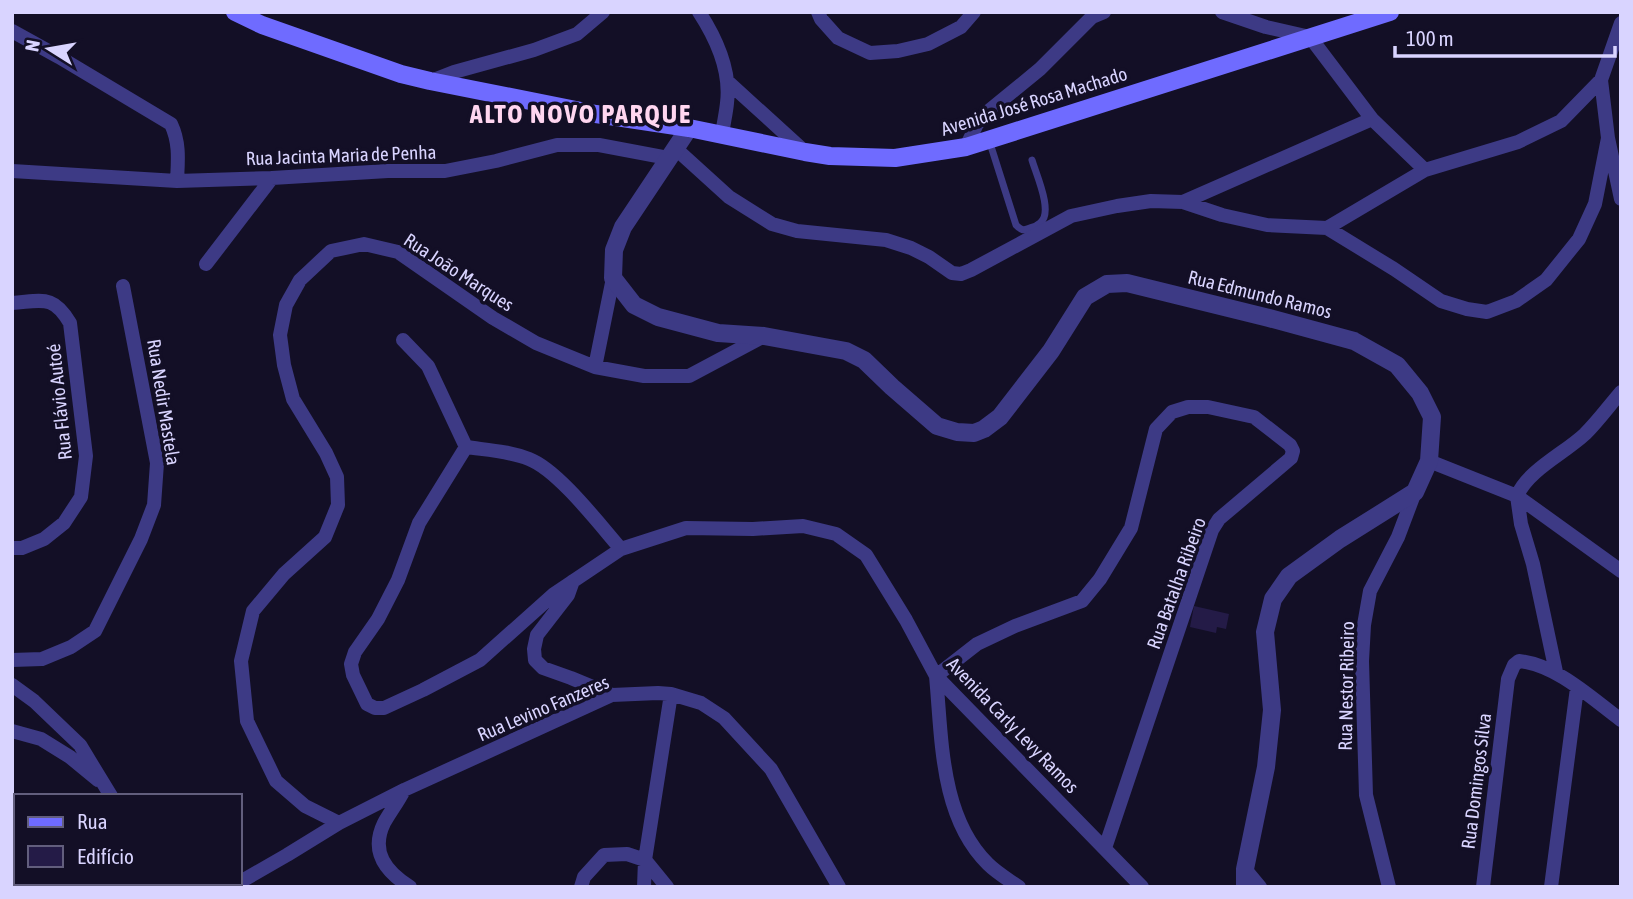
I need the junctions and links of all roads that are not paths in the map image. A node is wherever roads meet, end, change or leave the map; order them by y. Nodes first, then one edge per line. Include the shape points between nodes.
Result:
1 (235, 12) edge
2 (603, 12) edge
3 (699, 12) edge
4 (818, 12) edge
5 (974, 12) edge
6 (1104, 12) edge
7 (1222, 12) edge
8 (1390, 12) edge
9 (1621, 23) edge
10 (12, 32) edge
11 (1310, 37) junction
12 (1601, 80) junction
13 (430, 81) junction
14 (727, 81) junction
15 (1372, 119) junction
16 (689, 128) junction
17 (722, 136) junction
18 (1608, 138) junction
19 (989, 139) junction
20 (966, 147) junction
21 (805, 152) junction
22 (671, 153) junction
23 (1032, 160) dead end
24 (1425, 170) junction
25 (12, 171) edge
26 (272, 178) junction
27 (177, 181) junction
28 (1621, 198) edge
29 (1183, 202) junction
30 (1327, 228) junction
31 (206, 264) dead end
32 (613, 278) junction
33 (123, 286) dead end
34 (12, 303) edge
35 (764, 336) junction
36 (403, 340) dead end
37 (595, 367) junction
38 (1621, 392) edge
39 (466, 447) junction
40 (1429, 461) junction
41 (1415, 492) junction
42 (1517, 496) junction
43 (12, 548) edge
44 (621, 549) junction
45 (1621, 571) edge
46 (573, 582) junction
47 (12, 660) edge
48 (1556, 672) junction
49 (936, 676) junction
50 (12, 685) edge
51 (1577, 688) junction
52 (671, 694) junction
53 (612, 695) junction
54 (1621, 720) edge
55 (12, 731) edge
56 (102, 783) junction
57 (404, 790) junction
58 (110, 794) edge
59 (339, 823) junction
60 (1105, 848) junction
61 (645, 860) junction
62 (1245, 878) edge
63 (242, 880) edge
64 (410, 887) edge
65 (581, 887) edge
66 (644, 887) edge
67 (667, 887) edge
68 (839, 887) edge
69 (1018, 887) edge
70 (1142, 887) edge
71 (1259, 887) edge
72 (1389, 887) edge
73 (1482, 887) edge
74 (1551, 887) edge

1 - 13 main road, Avenida José Rosa Machado
2 - 13 street via 577,34
3 - 14 street
4 - 5 street via 838,38 870,53 928,44 961,27
6 - 20 street via 1092,17 990,110
7 - 11 street
8 - 11 main road, Avenida José Rosa Machado
9 - 12 street
10 - 27 street via 171,124 178,147
11 - 15 street
11 - 19 main road, Avenida José Rosa Machado
12 - 18 street
12 - 24 street via 1561,121 1518,142
13 - 16 main road, Avenida José Rosa Machado
14 - 17 street
14 - 21 street
15 - 24 street
15 - 29 street
16 - 17 main road, Avenida José Rosa Machado
16 - 22 street
17 - 21 main road, Avenida José Rosa Machado
18 - 28 street
18 - 30 street via 1595,204 1579,239 1546,280 1516,301 1487,312 1441,301
19 - 20 main road, Avenida José Rosa Machado
19 - 23 lane via 1016,225 1026,230 1041,223 1046,206
20 - 21 main road, Avenida José Rosa Machado via 895,158
22 - 26 street, Rua Jacinta Maria de Penha via 557,145 445,171
22 - 29 street via 772,224 886,240 961,274 1071,216 1151,201
22 - 32 street via 623,227 614,250
24 - 30 street
25 - 27 street, Rua Jacinta Maria de Penha
26 - 27 street, Rua Jacinta Maria de Penha
26 - 31 street
29 - 30 street via 1267,225
32 - 35 street, Rua Edmundo Ramos via 634,305 658,317 718,333
32 - 37 street
33 - 47 street, Rua Nedir Mastela via 158,463 154,505 94,631 42,659
34 - 43 street, Rua Flávio Autoé via 48,301 70,323 86,456 81,497 64,523 44,539
35 - 37 street, Rua João Marques via 689,376 644,376
35 - 40 street, Rua Edmundo Ramos via 846,351 864,360 937,426 974,433 1000,417 1085,297 1107,284 1127,282 1354,341 1397,365 1432,417
36 - 39 street via 428,366
37 - 59 street, Rua João Marques via 536,343 398,252 365,244 331,251 300,280 284,315 284,365 293,399 337,477 338,506 325,537 284,574 253,611 241,661 247,721 276,781 305,806
38 - 42 street via 1584,435 1531,477
39 - 44 street via 533,460 560,480
39 - 46 street, Avenida Carly Levy Ramos via 419,523 398,580 355,652 353,675 367,704 384,708 480,660
40 - 41 street, Rua Edmundo Ramos
40 - 42 street
41 - 62 street via 1289,576 1273,599 1265,632 1271,721
41 - 72 street, Rua Nestor Ribeiro via 1370,590 1364,625 1366,795
42 - 45 street
42 - 48 street
44 - 46 street, Avenida Carly Levy Ramos
44 - 49 street, Avenida Carly Levy Ramos via 686,528 803,526 836,534 866,555
46 - 53 street via 537,635 535,660 543,668
48 - 51 street
48 - 73 street, Rua Domingos Silva via 1519,661 1508,679
49 - 60 street, Avenida Carly Levy Ramos
49 - 60 street, Rua Batalha Ribeiro via 976,644 1082,601 1131,528 1156,429 1172,412 1208,407 1254,417 1290,445 1291,458 1212,530
49 - 69 street via 944,768 956,814 988,864
50 - 56 street via 80,745
51 - 54 street
51 - 74 street
52 - 53 street, Rua Levino Fanzeres
52 - 61 street
52 - 68 street, Rua Levino Fanzeres via 701,703 724,718 771,769
53 - 57 street, Rua Levino Fanzeres
55 - 56 street via 41,739
56 - 58 street
57 - 59 street, Rua Levino Fanzeres
57 - 64 street via 383,824 378,842 381,861
59 - 63 street, Rua Levino Fanzeres
60 - 70 street, Avenida Carly Levy Ramos
61 - 65 street via 627,854 604,856 584,877
61 - 66 street
61 - 67 street
62 - 71 street

